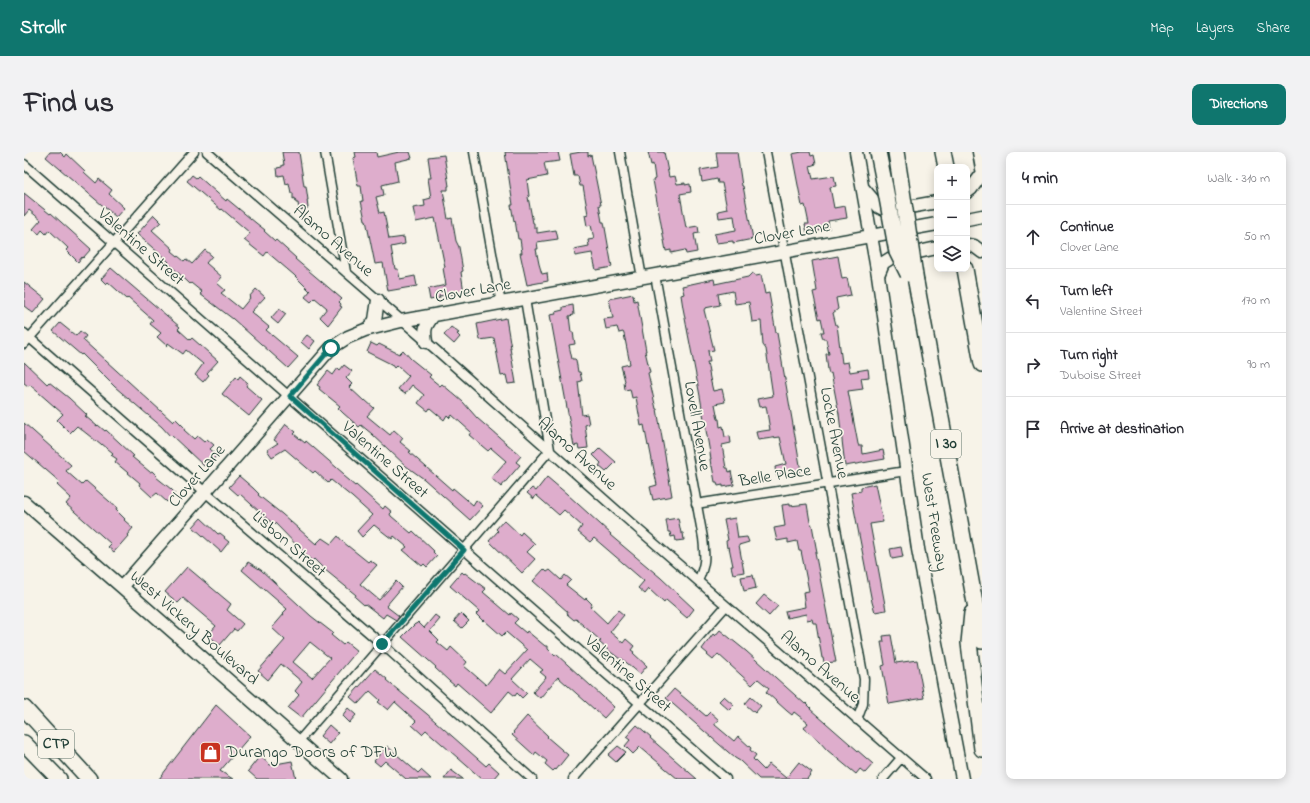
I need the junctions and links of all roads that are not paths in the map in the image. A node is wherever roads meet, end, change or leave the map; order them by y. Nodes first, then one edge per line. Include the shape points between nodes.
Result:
1 (194, 152) edge
2 (207, 152) edge
3 (325, 152) edge
4 (474, 152) edge
5 (620, 152) edge
6 (766, 152) edge
7 (856, 152) edge
8 (878, 152) edge
9 (896, 152) edge
10 (943, 152) edge
11 (979, 152) edge
12 (24, 164) edge
13 (945, 164) edge
14 (982, 169) edge
15 (982, 174) edge
16 (862, 187) junction
17 (970, 190) edge
18 (934, 203) edge
19 (982, 216) edge
20 (970, 218) edge
21 (934, 225) edge
22 (871, 237) junction
23 (114, 243) junction
24 (970, 245) edge
25 (934, 249) edge
26 (784, 251) junction
27 (982, 252) edge
28 (346, 272) junction
29 (965, 272) edge
30 (655, 275) junction
31 (878, 275) junction
32 (642, 278) junction
33 (914, 283) junction
34 (378, 300) junction
35 (525, 300) junction
36 (501, 304) junction
37 (433, 316) junction
38 (402, 321) junction
39 (369, 329) junction
40 (26, 338) edge
41 (426, 342) junction
42 (982, 364) edge
43 (290, 396) junction
44 (550, 450) junction
45 (906, 471) junction
46 (828, 483) junction
47 (205, 492) junction
48 (24, 502) edge
49 (696, 504) junction
50 (464, 550) junction
51 (698, 581) junction
52 (122, 587) junction
53 (974, 596) junction
54 (726, 606) junction
55 (982, 641) edge
56 (382, 644) junction
57 (640, 704) junction
58 (24, 708) edge
59 (857, 720) junction
60 (298, 742) junction
61 (24, 743) edge
62 (982, 749) edge
63 (901, 758) junction
64 (59, 779) edge
65 (89, 779) edge
66 (341, 779) edge
67 (532, 779) edge
68 (573, 779) edge
69 (726, 779) edge
70 (883, 779) edge
71 (926, 779) edge
72 (962, 779) edge

1 - 23 street
2 - 28 street, Alamo Avenue
3 - 28 street
4 - 36 street
5 - 32 street
6 - 26 street, Locke Avenue
7 - 16 main road, West Freeway
8 - 33 highway, bridge via 897,252
9 - 33 highway, West Freeway / I 30, bridge
10 - 13 highway
11 - 14 main road
12 - 23 street, Valentine Street
15 - 17 main road
16 - 18 main road via 886,211
16 - 22 main road, West Freeway
19 - 20 main road
21 - 22 main road, Clover Lane
22 - 26 main road, Clover Lane
22 - 31 main road, West Freeway
23 - 40 street
23 - 43 street, Valentine Street
24 - 27 main road
25 - 31 main road via 891,258 883,263
26 - 30 main road, Clover Lane
26 - 46 street, Locke Avenue
28 - 34 street, Alamo Avenue
29 - 42 highway
30 - 32 main road, Clover Lane
30 - 49 street, Lovell Avenue
31 - 45 main road, West Freeway
32 - 35 main road, Clover Lane
33 - 53 highway, West Freeway / I 30
34 - 38 street, Alamo Avenue
34 - 39 main road via 375,320
35 - 36 main road, Clover Lane
35 - 44 street
36 - 37 main road, Clover Lane
37 - 38 main road, Clover Lane
37 - 41 main road via 424,331
38 - 39 main road, Clover Lane
38 - 41 street, Alamo Avenue
39 - 43 main road, Clover Lane via 348,337 331,348
40 - 47 street, Lisbon Street
41 - 44 street, Alamo Avenue
43 - 47 main road, Clover Lane
43 - 50 street, Valentine Street
44 - 50 street
44 - 51 street, Alamo Avenue
45 - 46 street, Belle Place
45 - 72 main road, West Freeway
46 - 49 street, Belle Place
46 - 59 street, Locke Avenue via 864,679 863,704
47 - 52 main road, Clover Lane
47 - 56 street, Lisbon Street
48 - 52 main road, West Vickery Boulevard
49 - 51 street, Lovell Avenue via 705,560
50 - 56 street
50 - 57 street, Valentine Street
51 - 54 street, Alamo Avenue
52 - 60 main road, West Vickery Boulevard
53 - 55 highway, West Freeway / I 30
53 - 62 highway via 969,643
54 - 57 street
54 - 59 street, Alamo Avenue
56 - 60 street
56 - 67 street, Lisbon Street
57 - 68 street
57 - 69 street, Valentine Street
58 - 65 highway, CTP
59 - 63 street, Alamo Avenue
60 - 66 main road, West Vickery Boulevard
61 - 64 highway, CTP
63 - 70 street
63 - 71 street, Alamo Avenue

